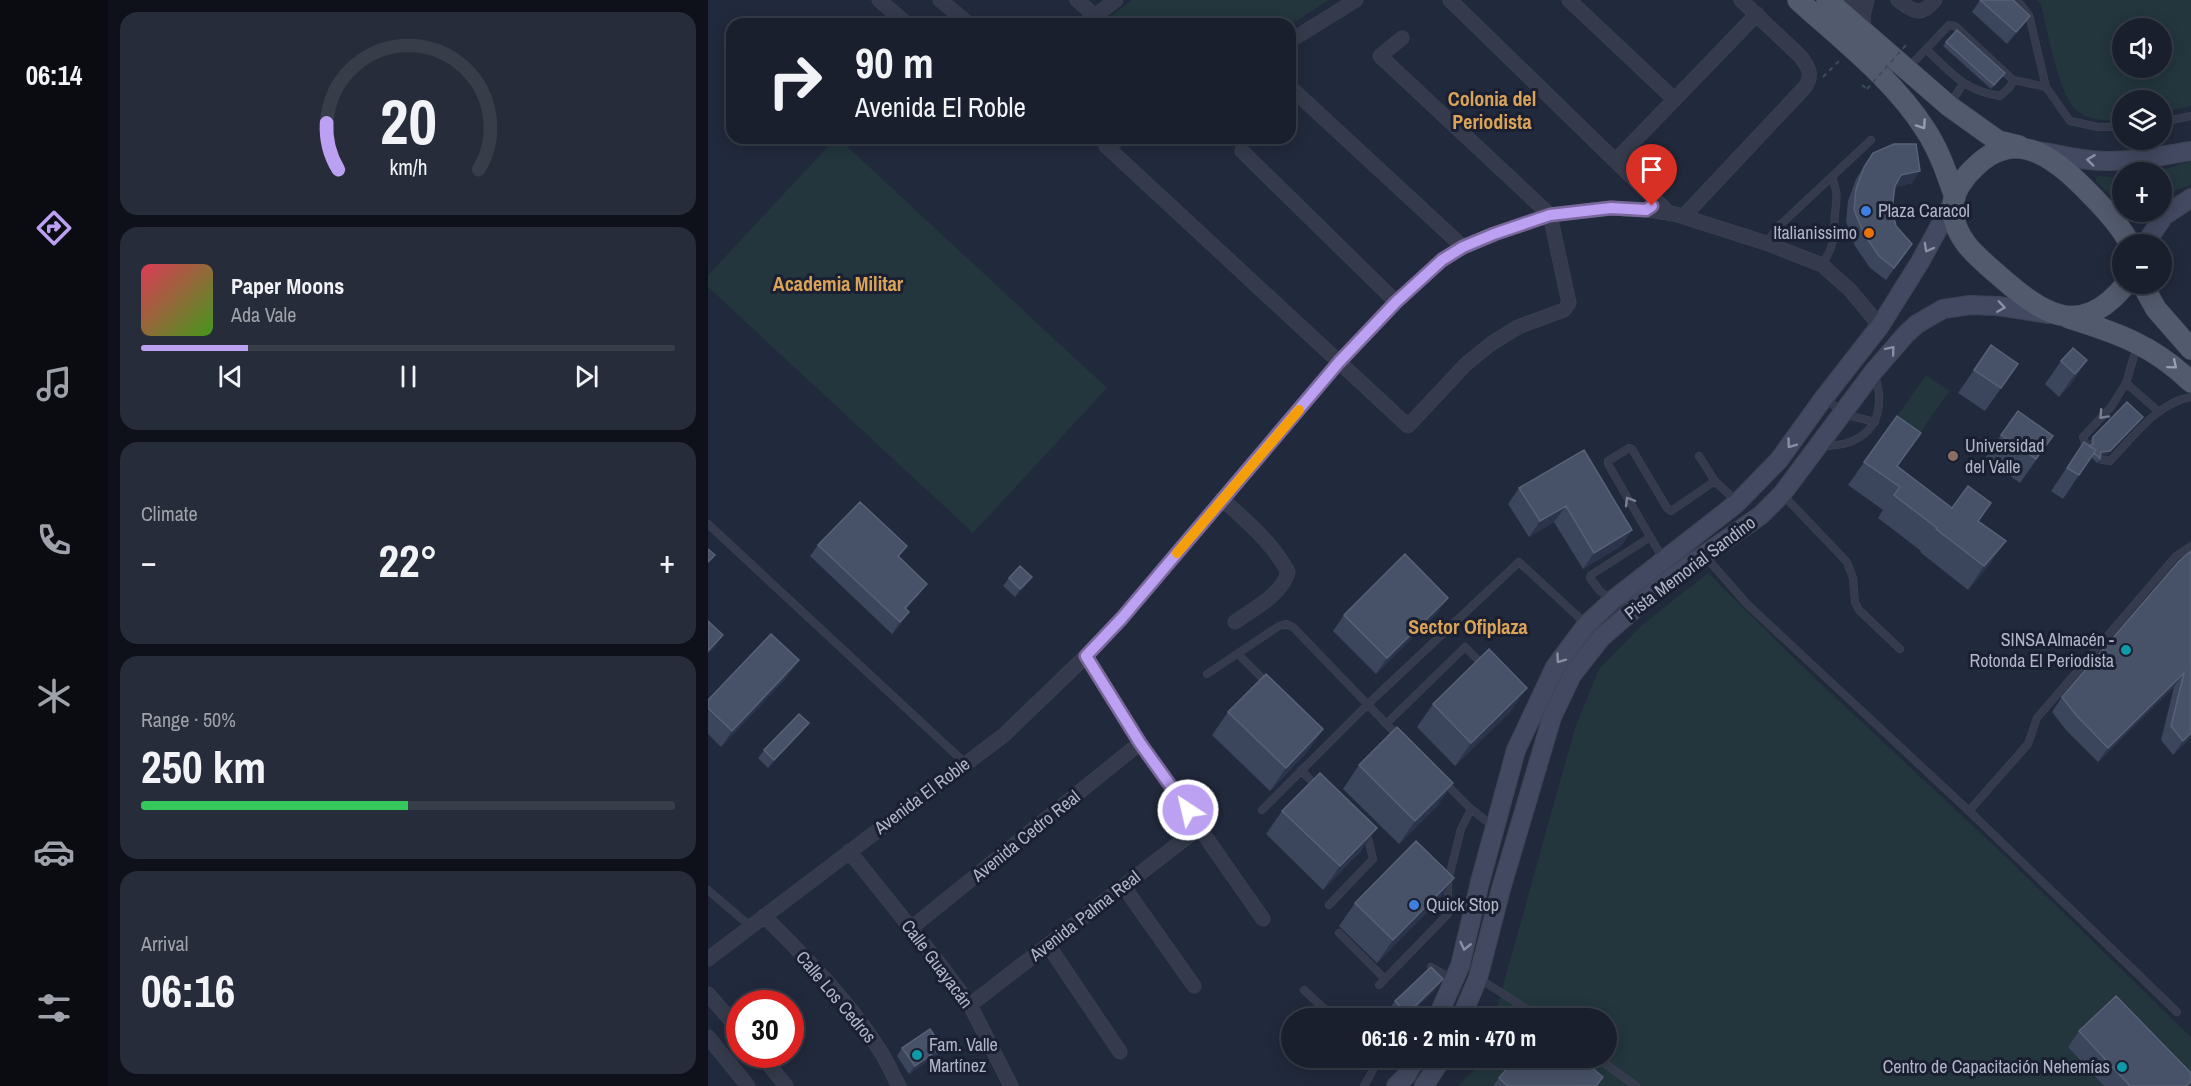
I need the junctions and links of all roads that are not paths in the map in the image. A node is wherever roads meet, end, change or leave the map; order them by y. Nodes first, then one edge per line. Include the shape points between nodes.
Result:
1 (879, 0) edge
2 (940, 0) edge
3 (1077, 0) edge
4 (1116, 0) edge
5 (1356, 0) edge
6 (1450, 0) edge
7 (1569, 0) edge
8 (1741, 0) edge
9 (1798, 0) edge
10 (1827, 0) edge
11 (1867, 0) edge
12 (1898, 0) edge
13 (1935, 0) edge
14 (2017, 0) edge
15 (1757, 14) junction
16 (901, 18) edge
17 (962, 18) edge
18 (1088, 18) edge
19 (1092, 18) edge
20 (1854, 25) edge
21 (1296, 37) edge
22 (1402, 38) dead end
23 (1927, 50) junction
24 (1907, 69) junction
25 (2013, 80) junction
26 (1963, 84) junction
27 (2046, 87) junction
28 (1296, 93) edge
29 (1674, 99) junction
30 (1949, 106) junction
31 (2191, 116) edge
32 (2172, 121) edge
33 (2112, 127) edge
34 (1871, 140) dead end
35 (1104, 144) edge
36 (2034, 150) junction
37 (1242, 151) dead end
38 (2191, 151) edge
39 (1616, 160) junction
40 (1832, 177) junction
41 (1651, 195) junction
42 (1955, 196) junction
43 (2191, 198) edge
44 (1646, 210) junction
45 (1550, 215) junction
46 (1676, 215) junction
47 (2124, 234) edge
48 (2152, 234) edge
49 (1766, 243) junction
50 (1463, 247) junction
51 (1822, 265) junction
52 (2117, 294) edge
53 (2148, 294) edge
54 (1396, 302) junction
55 (2063, 316) junction
56 (1880, 326) junction
57 (2139, 343) junction
58 (2191, 350) edge
59 (1339, 362) junction
60 (1874, 372) junction
61 (2191, 382) edge
62 (2126, 383) junction
63 (1825, 397) junction
64 (2191, 397) edge
65 (2158, 411) junction
66 (1844, 414) junction
67 (1875, 422) junction
68 (2086, 445) edge
69 (1816, 448) junction
70 (1699, 456) dead end
71 (2102, 460) edge
72 (1715, 480) junction
73 (1782, 494) junction
74 (1222, 499) junction
75 (1737, 503) junction
76 (708, 524) edge
77 (1649, 538) junction
78 (2191, 546) edge
79 (1704, 554) junction
80 (1664, 560) junction
81 (1613, 600) junction
82 (1627, 613) junction
83 (1235, 622) dead end
84 (1587, 624) junction
85 (1900, 649) dead end
86 (1238, 654) junction
87 (1086, 656) junction
88 (1490, 672) edge
89 (1207, 674) dead end
90 (1271, 687) edge
91 (1367, 705) junction
92 (1386, 724) junction
93 (1319, 736) edge
94 (1401, 740) edge
95 (1140, 743) junction
96 (1328, 744) junction
97 (965, 763) junction
98 (1301, 771) junction
99 (1535, 773) junction
100 (1440, 778) edge
101 (1326, 796) edge
102 (1471, 809) junction
103 (1262, 810) dead end
104 (1969, 811) junction
105 (1200, 827) junction
106 (1496, 828) junction
107 (1359, 830) edge
108 (849, 851) junction
109 (1124, 887) junction
110 (1501, 889) junction
111 (708, 890) edge
112 (1329, 905) dead end
113 (764, 916) junction
114 (1263, 920) dead end
115 (750, 926) junction
116 (911, 928) junction
117 (1339, 933) dead end
118 (1048, 945) junction
119 (708, 959) edge
120 (1431, 967) edge
121 (1478, 978) junction
122 (1385, 979) junction
123 (1454, 980) junction
124 (1379, 985) dead end
125 (1194, 986) dead end
126 (1304, 990) dead end
127 (708, 994) edge
128 (970, 1005) junction
129 (1323, 1008) edge
130 (1441, 1008) edge
131 (1465, 1008) edge
132 (1525, 1008) edge
133 (2177, 1012) dead end
134 (726, 1014) edge
135 (708, 1037) edge
136 (1120, 1052) dead end
137 (771, 1068) edge
138 (1373, 1068) edge
139 (1410, 1068) edge
140 (1436, 1068) edge
141 (1611, 1068) edge
142 (1009, 1085) edge
143 (748, 1086) edge
144 (786, 1086) edge
145 (899, 1086) edge
146 (1364, 1086) edge
147 (1396, 1086) edge
148 (1424, 1086) edge
149 (1636, 1086) edge

1 - 16 street
2 - 17 street
3 - 18 street
4 - 19 street
5 - 21 street
6 - 39 street
7 - 29 street
8 - 15 street
9 - 20 main road
10 - 20 main road
11 - 20 street via 1863,16
12 - 13 street via 1910,9 1924,10
14 - 27 lane via 2029,15
15 - 29 street
15 - 46 street via 1808,67 1809,80
20 - 24 main road
20 -> 42 main road via 1886,80 1926,129
22 - 45 street via 1380,56
23 - 24 lane
23 - 25 lane via 1949,26 1955,26
23 - 26 lane
24 - 30 main road
25 - 26 lane via 2000,96
25 - 27 lane
26 - 30 lane
27 - 33 lane via 2070,121
28 - 50 street
29 - 39 street
30 - 36 main road via 1998,141
31 - 32 lane
34 - 40 lane
35 - 59 street
38 -> 36 main road via 2112,161
36 - 42 main road via 2013,148 1987,157 1970,171
36 - 47 main road via 2071,174
37 - 54 street
39 - 41 street
40 - 49 lane
40 - 51 lane via 1838,198 1834,240
41 - 44 street via 1653,204
41 - 46 street
42 - 55 main road via 1954,218 1968,246 2023,297 2043,310
42 -> 56 main road, Pista Memorial Sandino
43 - 48 main road via 2164,216
44 - 45 street, Avenida El Roble via 1611,208
44 - 46 street, Avenida El Roble
45 - 50 street, Avenida El Roble
45 - 59 street via 1568,306 1518,327 1492,343 1461,368 1408,426
46 - 49 street, Avenida El Roble
49 - 51 street, Avenida El Roble
50 - 54 street, Avenida El Roble
51 - 56 street via 1850,290
52 - 55 main road via 2093,312
53 - 58 main road
54 - 59 street, Avenida El Roble
55 - 57 main road
60 -> 55 main road, Pista Memorial Sandino via 1906,333 1943,309 1970,304
56 - 63 main road, Pista Memorial Sandino
57 -> 61 main road via 2167,360
57 - 62 lane
59 - 74 street, Avenida El Roble
60 - 66 main road, Pista Memorial Sandino
60 - 67 lane via 1880,396
62 - 65 lane
62 -> 68 lane via 2083,437
63 - 66 lane
63 -> 75 main road, Pista Memorial Sandino via 1779,460
64 - 65 lane
65 - 71 lane via 2110,461
66 - 67 lane
66 - 69 main road, Pista Memorial Sandino
67 - 69 lane via 1851,442
69 - 73 main road, Pista Memorial Sandino
70 - 72 lane
72 - 75 lane
77 -> 72 lane via 1608,461 1632,449 1671,511
73 - 79 main road, Pista Memorial Sandino via 1761,515
73 - 85 lane via 1847,562 1859,610
74 - 83 street via 1258,532 1288,572 1285,583
74 - 87 street, Avenida El Roble
75 - 80 main road, Pista Memorial Sandino
76 - 97 lane
77 - 80 lane
77 - 81 lane via 1591,574 1599,590
78 - 104 lane via 2176,556 2037,718 2028,744
79 - 82 main road, Pista Memorial Sandino
79 - 104 lane via 1747,604
80 - 81 main road, Pista Memorial Sandino
81 - 82 lane
81 - 84 main road, Pista Memorial Sandino
82 - 99 main road, Pista Memorial Sandino via 1572,675 1552,717
84 - 91 lane via 1519,562
84 -> 106 main road, Pista Memorial Sandino via 1555,667 1516,750
86 - 89 lane
86 - 90 lane
86 - 91 lane via 1286,624
87 - 95 street
87 - 97 street, Avenida El Roble via 1004,735
88 - 92 lane via 1465,647
91 - 92 lane
91 - 96 lane
92 - 94 lane
93 - 96 lane
95 - 105 street
95 - 116 street, Avenida Cedro Real
96 - 98 lane
97 - 108 street, Avenida El Roble
98 - 101 lane
98 - 103 lane
99 - 106 main road via 1524,787 1517,811
99 - 110 main road, Pista Memorial Sandino
100 - 102 lane
102 - 106 lane
102 - 122 lane via 1461,829 1448,881 1448,914
104 - 133 lane
105 - 109 street, Avenida Palma Real
105 - 114 street
106 - 110 main road via 1506,843 1498,877
106 -> 123 main road, Pista Memorial Sandino
107 - 112 lane via 1368,838 1373,859
108 - 113 street, Avenida El Roble
108 - 116 street, Calle Guayacán
109 - 118 street, Avenida Palma Real
109 - 125 street
110 - 121 main road, Pista Memorial Sandino
111 - 115 lane
113 - 115 street, Avenida El Roble
113 - 145 street, Calle Los Cedros via 843,1000 879,1049
115 - 119 street, Avenida El Roble
116 - 128 street, Calle Guayacán
117 - 122 lane
118 - 128 street, Avenida Palma Real
118 - 136 street
120 - 123 lane
121 - 131 main road, Pista Memorial Sandino
121 - 132 lane
122 - 124 lane
123 - 130 main road, Pista Memorial Sandino
126 - 129 lane
127 - 134 street
128 - 142 street, Calle Guayacán
135 - 143 street
137 - 144 street
138 - 146 lane
139 - 147 main road
140 - 148 main road
141 - 149 lane

